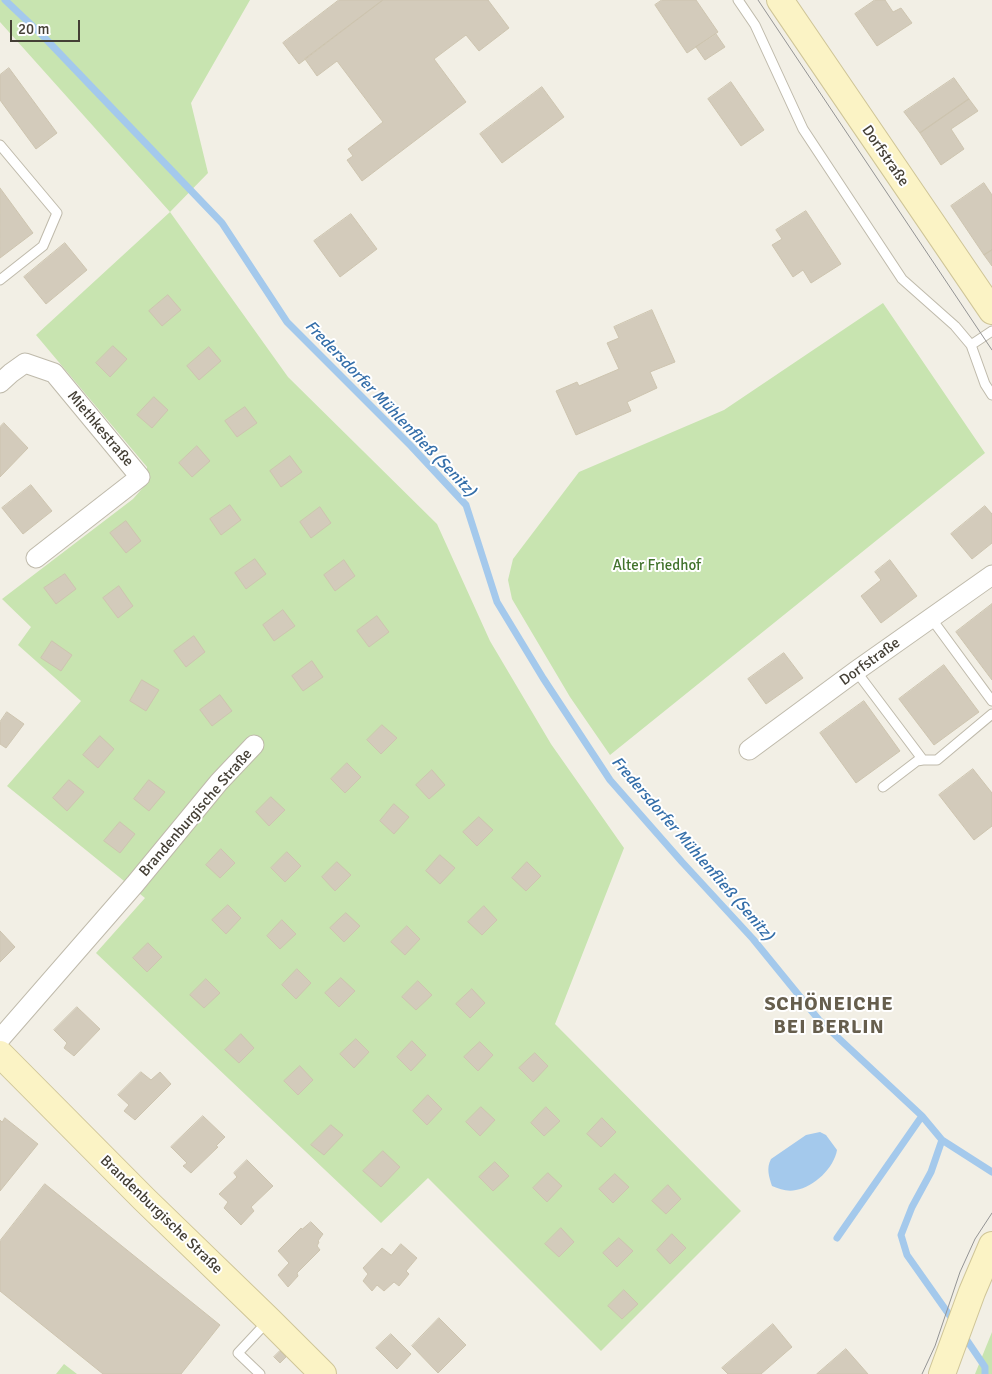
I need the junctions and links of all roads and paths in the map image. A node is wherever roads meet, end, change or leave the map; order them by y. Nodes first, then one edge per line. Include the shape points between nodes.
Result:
1 (738, 0) edge
2 (780, 0) edge
3 (0, 145) edge
4 (0, 280) edge
5 (992, 311) edge
6 (992, 331) edge
7 (971, 345) junction
8 (0, 383) edge
9 (992, 394) edge
10 (36, 558) dead end
11 (992, 575) edge
12 (931, 618) junction
13 (856, 671) junction
14 (992, 701) edge
15 (992, 714) edge
16 (254, 745) dead end
17 (749, 750) dead end
18 (923, 760) junction
19 (883, 786) dead end
20 (0, 1039) edge
21 (0, 1054) edge
22 (992, 1245) edge
23 (269, 1320) junction
24 (944, 1370) edge
25 (260, 1374) edge
26 (323, 1374) edge

1 - 7 lane via 755,26 803,129 902,278
2 - 5 main road, Dorfstraße
3 - 4 lane via 57,213 43,246
6 - 7 lane
7 - 9 lane
8 - 10 street, Miethkestraße via 25,363 54,373 140,477
11 - 12 street, Dorfstraße
12 - 13 street, Dorfstraße
12 - 14 lane
13 - 17 street, Dorfstraße
13 - 18 lane
15 - 18 lane via 937,760
16 - 20 street, Brandenburgische Straße
18 - 19 lane
21 - 23 main road, Brandenburgische Straße
22 - 24 main road
23 - 25 lane via 238,1353
23 - 26 main road, Brandenburgische Straße

